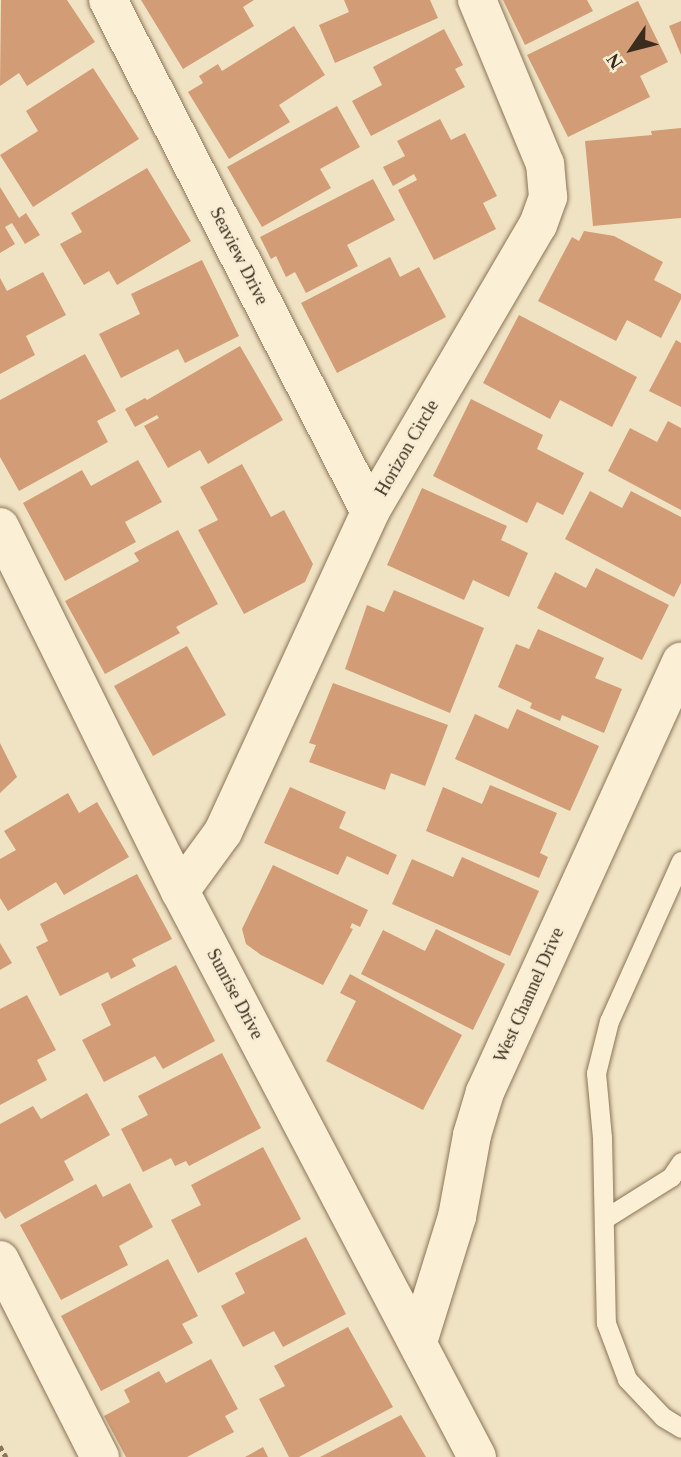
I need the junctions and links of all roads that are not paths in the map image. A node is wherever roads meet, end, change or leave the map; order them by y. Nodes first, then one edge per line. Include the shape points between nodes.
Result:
1 (108, 0) edge
2 (477, 0) edge
3 (370, 512) junction
4 (0, 527) edge
5 (681, 662) edge
6 (681, 861) edge
7 (180, 891) junction
8 (681, 1162) edge
9 (604, 1219) junction
10 (0, 1260) edge
11 (418, 1342) junction
12 (681, 1428) edge
13 (100, 1457) edge
14 (477, 1457) edge

1 - 3 street, Seaview Drive
2 - 3 street, Horizon Circle via 545,164 548,197 538,225
3 - 7 street, Horizon Circle via 223,832
4 - 7 street, Sunrise Drive
5 - 11 street, West Channel Drive via 485,1092 457,1217
6 - 9 lane via 609,1021 596,1073
7 - 11 street, Sunrise Drive
8 - 9 lane via 671,1177
9 - 12 lane via 606,1323 627,1379 663,1417
10 - 13 street
11 - 14 street, Sunrise Drive

